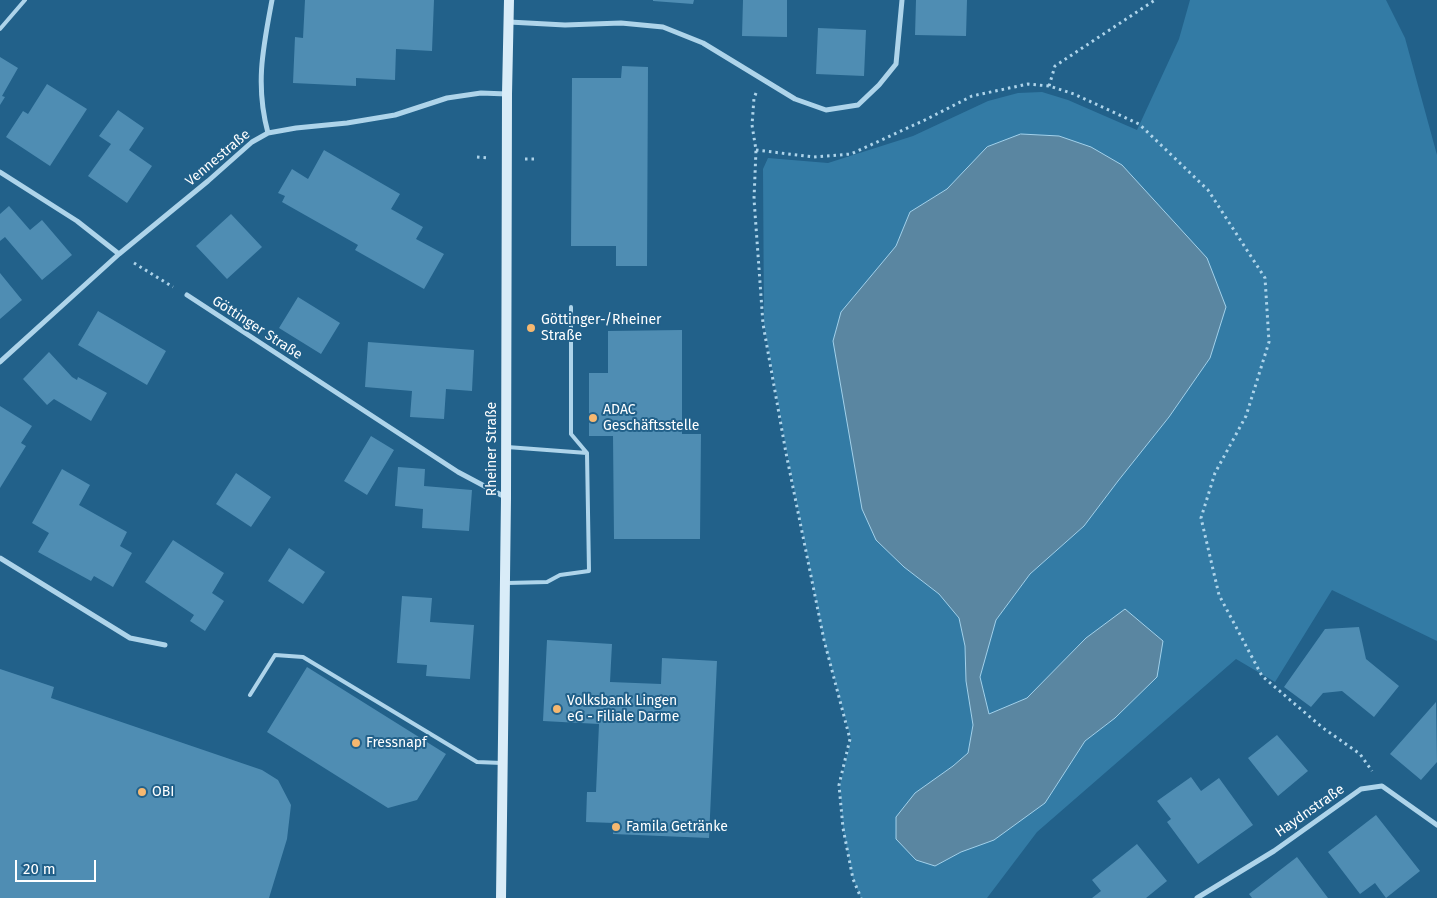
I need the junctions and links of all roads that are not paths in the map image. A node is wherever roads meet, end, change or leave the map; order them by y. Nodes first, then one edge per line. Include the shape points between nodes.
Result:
1 (25, 0) edge
2 (272, 0) edge
3 (509, 0) edge
4 (902, 0) edge
5 (509, 22) junction
6 (0, 28) edge
7 (507, 94) junction
8 (268, 133) junction
9 (0, 172) edge
10 (119, 254) junction
11 (187, 295) road end
12 (571, 307) dead end
13 (0, 362) edge
14 (506, 447) junction
15 (587, 454) junction
16 (506, 498) junction
17 (0, 558) edge
18 (505, 584) junction
19 (165, 645) dead end
20 (250, 695) dead end
21 (502, 763) junction
22 (1437, 825) edge
23 (501, 898) edge
24 (1198, 898) edge

1 - 6 lane
2 - 8 street via 260,76
3 - 5 main road, Rheiner Straße
4 - 5 street via 896,64 858,105 826,110 795,99 703,43 663,27 621,23
5 - 7 main road, Rheiner Straße
7 - 8 street, Vennestraße via 481,93 447,98 395,115
7 - 14 main road, Rheiner Straße
8 - 10 street, Vennestraße via 252,142
9 - 10 street via 77,221
10 - 13 street, Vennestraße
11 - 16 street, Göttinger Straße via 458,472
12 - 15 lane via 571,434
14 - 15 lane
14 - 16 main road, Rheiner Straße
15 - 18 lane via 589,571 560,576 547,582
16 - 18 main road, Rheiner Straße
17 - 19 street via 130,638
18 - 21 main road, Rheiner Straße
20 - 21 lane via 275,655 303,657 477,762
21 - 23 main road, Rheiner Straße
22 - 24 street, Haydnstraße via 1382,786 1361,789 1274,851

